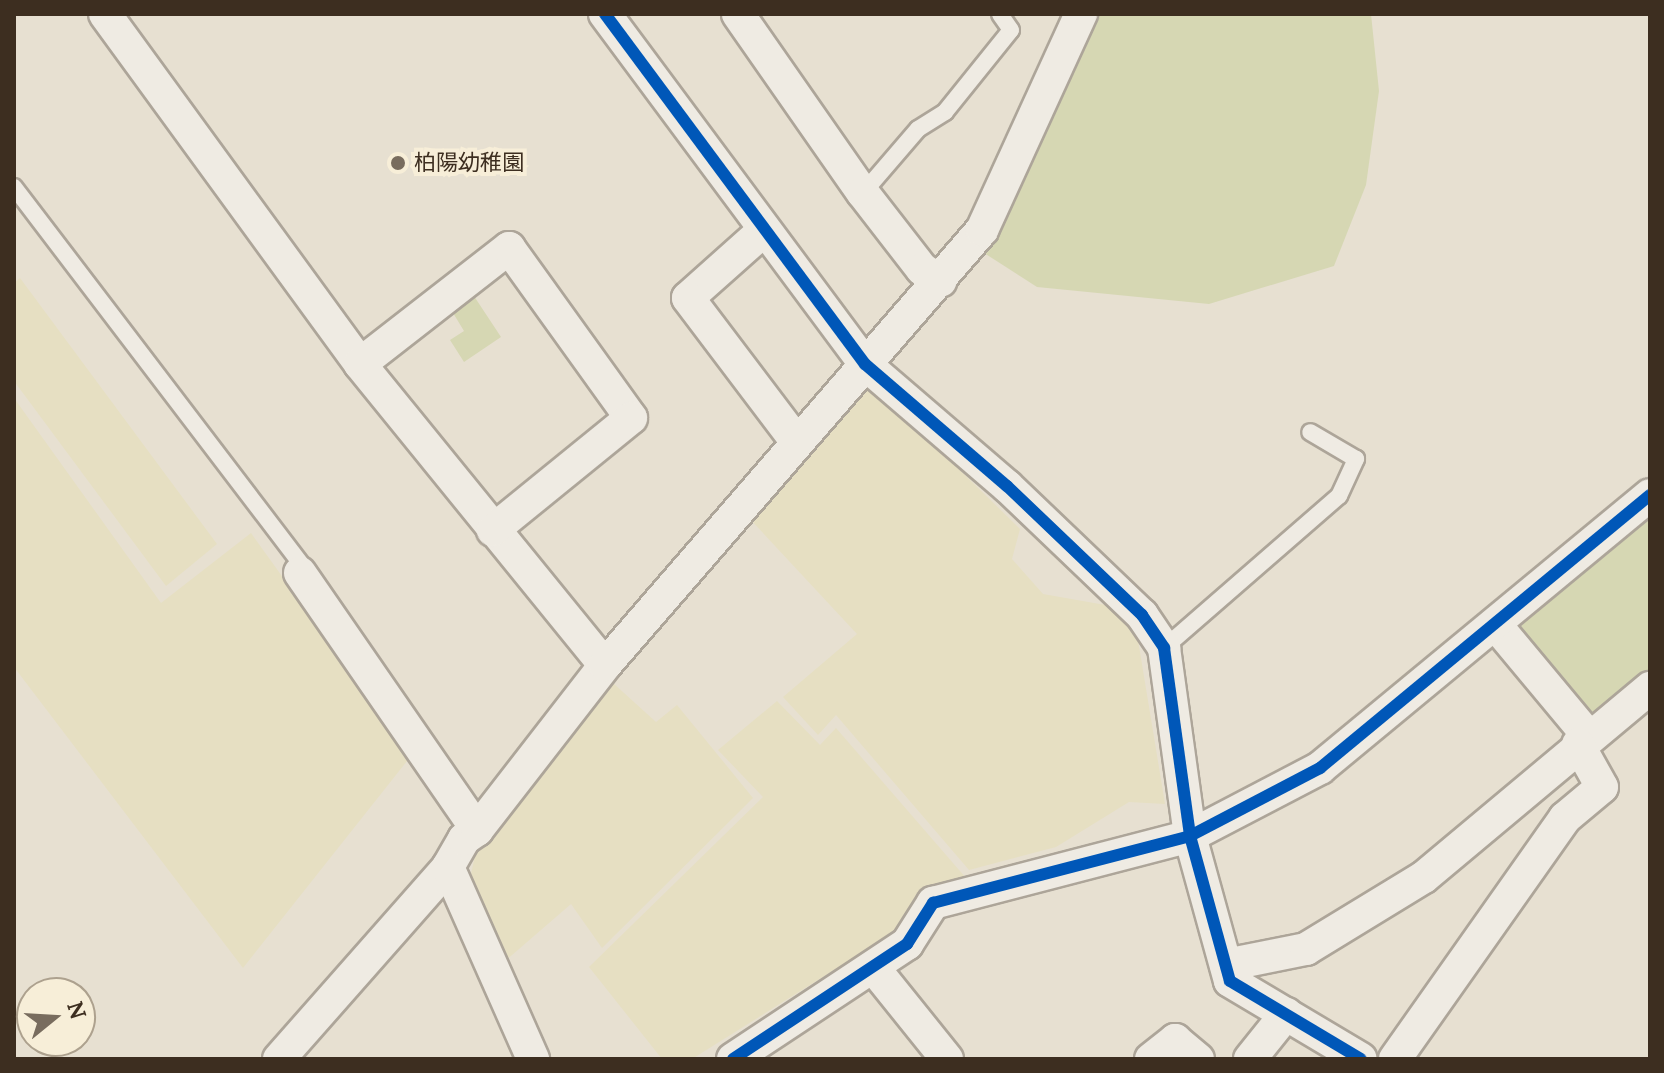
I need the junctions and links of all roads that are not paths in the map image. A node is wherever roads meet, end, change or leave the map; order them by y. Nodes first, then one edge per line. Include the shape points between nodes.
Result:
1 (105, 14) edge
2 (605, 14) edge
3 (738, 14) edge
4 (1000, 14) edge
5 (1081, 14) edge
6 (14, 187) edge
7 (863, 193) junction
8 (762, 232) junction
9 (941, 281) junction
10 (360, 364) junction
11 (865, 364) junction
12 (1310, 432) dead end
13 (796, 441) junction
14 (1650, 495) edge
15 (493, 530) junction
16 (300, 573) joint
17 (1495, 624) junction
18 (1164, 648) junction
19 (605, 665) junction
20 (1650, 688) edge
21 (1584, 740) junction
22 (477, 830) junction
23 (1190, 836) junction
24 (448, 867) junction
25 (1226, 965) junction
26 (873, 967) junction
27 (1286, 1014) junction
28 (521, 1055) edge
29 (279, 1059) edge
30 (733, 1059) edge
31 (947, 1059) edge
32 (1151, 1059) edge
33 (1198, 1059) edge
34 (1250, 1059) edge
35 (1361, 1059) edge
36 (1395, 1059) edge

1 - 10 street
2 - 8 street
3 - 7 street
4 - 7 lane via 1011,30 945,112 918,129
5 - 9 street via 982,230
6 - 16 lane via 304,568
7 - 9 street via 922,269
8 - 11 street
8 - 13 street via 688,298
9 - 11 street
10 - 15 street
10 - 15 street via 509,248 631,418
11 - 13 street
11 - 18 street via 1125,596
12 - 18 lane via 1356,459 1339,496
13 - 19 street
14 - 17 street
15 - 19 street
16 - 22 street
17 - 21 street
17 - 23 street via 1320,768
18 - 23 street
19 - 22 street
20 - 21 street
21 - 25 street via 1424,877 1306,949
21 - 36 street via 1602,787 1565,818
22 - 24 street via 464,839
23 - 25 street
23 - 26 street via 933,903 907,944
24 - 28 street
24 - 29 street
25 - 27 street via 1230,981
26 - 30 street
26 - 31 street
27 - 34 street
27 - 35 street
32 - 33 street via 1175,1040

